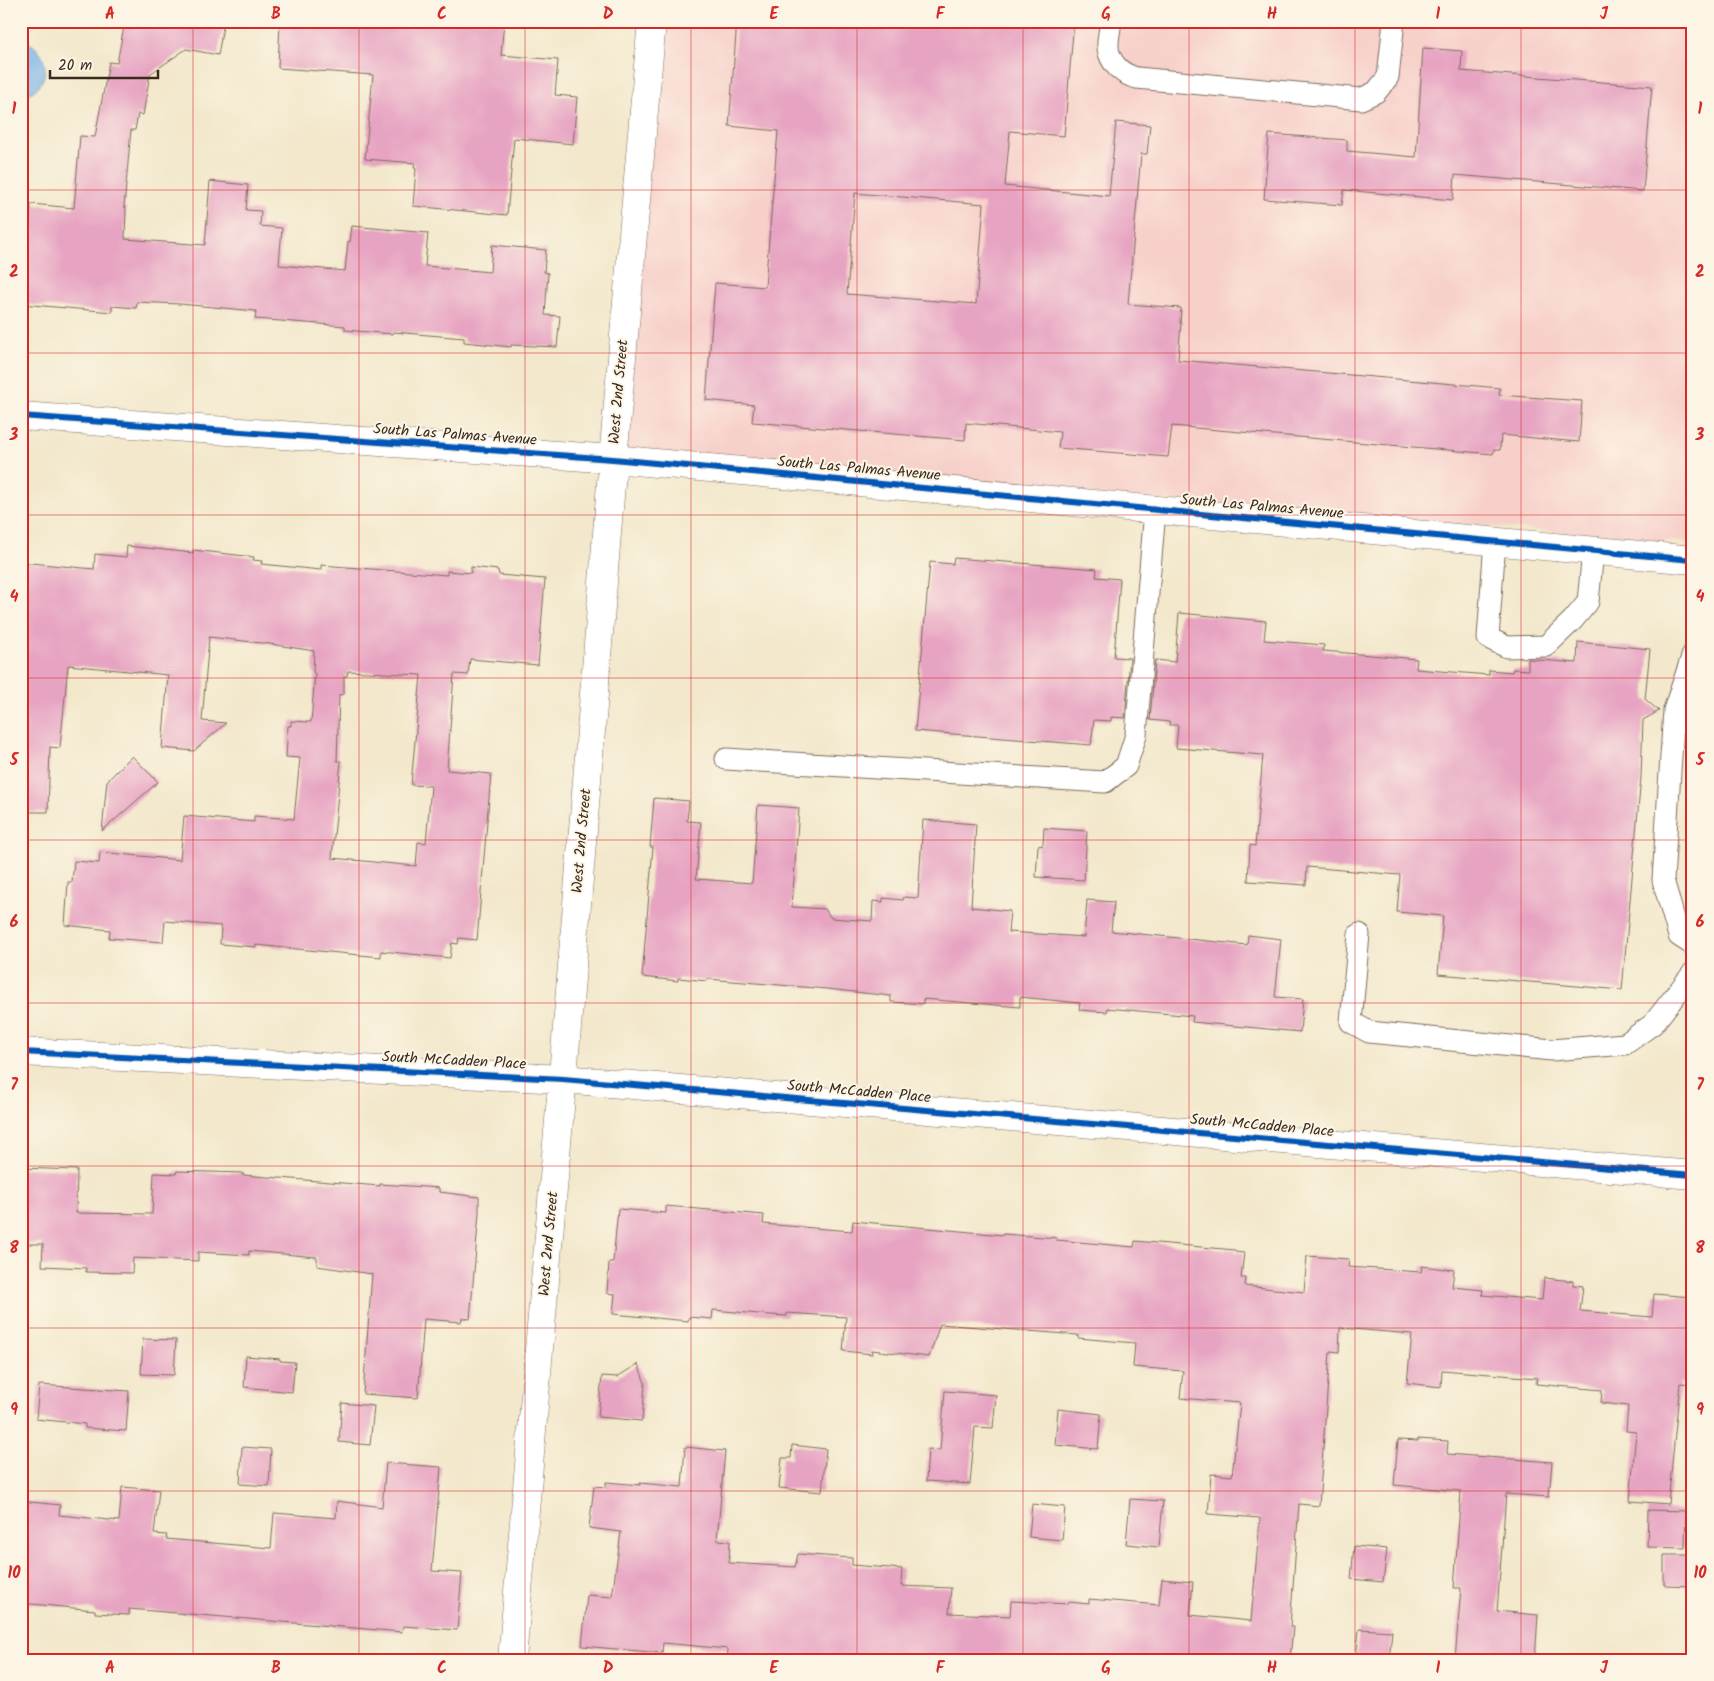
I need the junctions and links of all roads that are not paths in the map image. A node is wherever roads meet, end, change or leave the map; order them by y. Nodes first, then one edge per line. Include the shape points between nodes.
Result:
1 (652, 21) edge
2 (1111, 21) edge
3 (1394, 21) edge
4 (21, 416) edge
5 (613, 459) junction
6 (1155, 510) junction
7 (1495, 541) junction
8 (1593, 550) junction
9 (1693, 560) edge
10 (1693, 654) edge
11 (726, 759) dead end
12 (1359, 934) dead end
13 (1693, 945) edge
14 (1693, 973) edge
15 (21, 1052) edge
16 (563, 1079) junction
17 (1693, 1175) edge
18 (512, 1660) edge

1 - 5 street, West 2nd Street
2 - 3 lane via 1108,52 1117,68 1128,76 1360,99 1376,92 1388,77
4 - 5 street, South Las Palmas Avenue
5 - 6 street, South Las Palmas Avenue
5 - 16 street, West 2nd Street
6 - 7 street, South Las Palmas Avenue
6 - 11 lane via 1136,735 1126,766 1106,782
7 - 8 street, South Las Palmas Avenue
7 - 8 lane via 1488,638 1507,647 1546,646 1574,620 1588,602
8 - 9 street, South Las Palmas Avenue
10 - 13 lane via 1674,710 1663,880 1679,936
12 - 14 lane via 1351,1022 1369,1032 1552,1050 1625,1044 1652,1024
15 - 16 street, South McCadden Place
16 - 17 street, South McCadden Place
16 - 18 street, West 2nd Street

